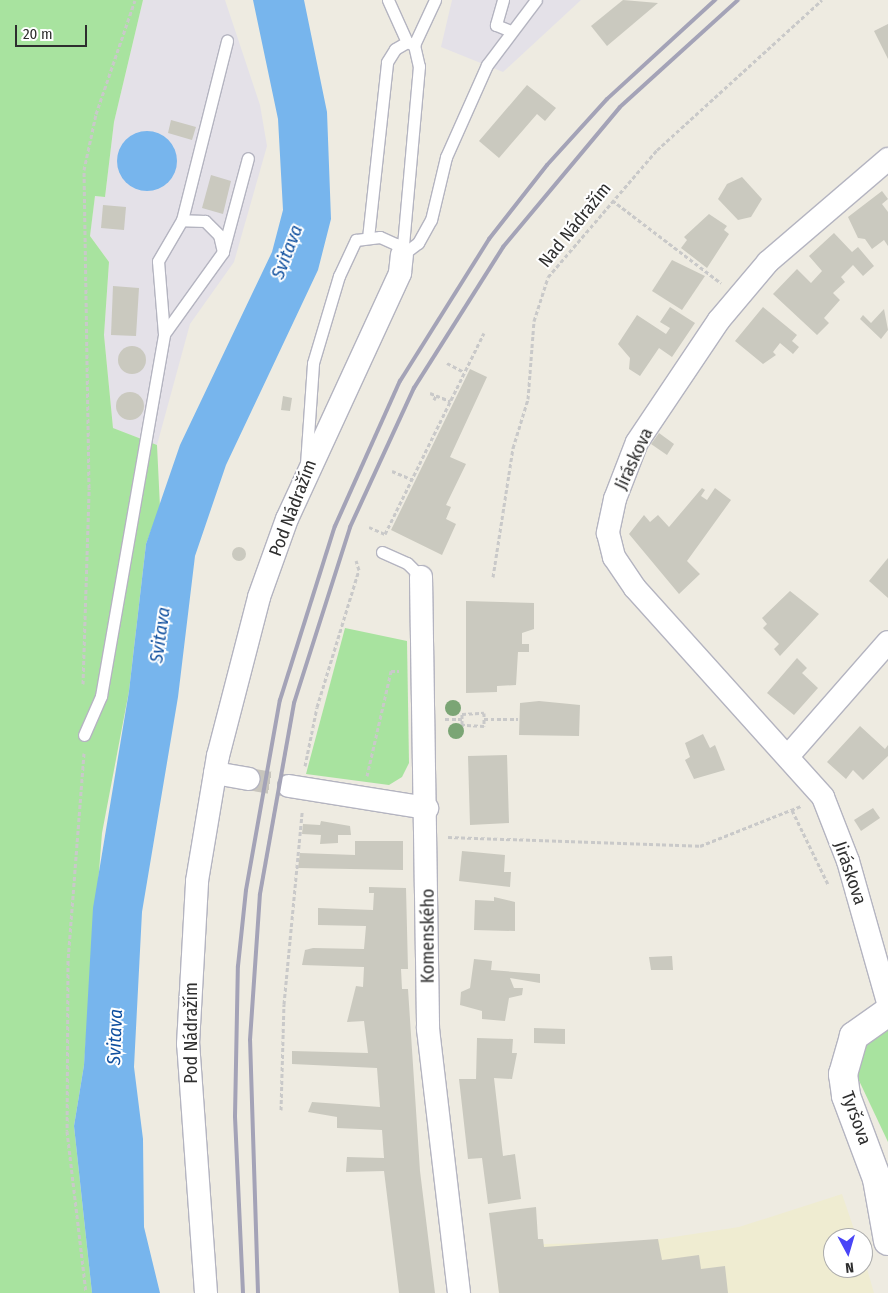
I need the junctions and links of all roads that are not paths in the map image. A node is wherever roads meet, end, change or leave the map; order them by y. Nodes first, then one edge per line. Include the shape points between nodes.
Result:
1 (388, 0) edge
2 (435, 0) edge
3 (503, 0) edge
4 (536, 0) edge
5 (511, 31) junction
6 (227, 42) dead end
7 (410, 44) junction
8 (248, 158) dead end
9 (888, 159) edge
10 (182, 220) junction
11 (368, 238) junction
12 (223, 252) junction
13 (402, 255) junction
14 (164, 334) junction
15 (306, 473) junction
16 (382, 552) dead end
17 (420, 577) joint
18 (888, 642) edge
19 (84, 735) road end
20 (789, 755) junction
21 (215, 773) junction
22 (248, 779) tunnel mouth
23 (297, 787) tunnel mouth
24 (427, 808) junction
25 (888, 1002) edge
26 (888, 1012) edge
27 (888, 1241) edge
28 (206, 1293) edge
29 (459, 1293) edge

1 - 7 lane
2 - 7 lane
3 - 5 lane via 496,25
4 - 5 lane
5 - 13 lane via 487,65 446,157 431,220 418,242
6 - 10 lane
7 - 11 lane via 395,49 387,62
7 - 13 lane via 419,66
8 - 12 lane
9 - 20 street, Jiráskova via 768,262 738,296 637,442 615,499 608,533 614,557 635,588
10 - 12 lane via 205,221 219,235
10 - 14 lane via 158,261
11 - 13 lane via 396,244
11 - 15 lane via 356,240 339,276 313,363
12 - 14 lane
13 - 15 street, Pod Nádražím via 397,281
14 - 19 lane via 101,696
15 - 21 street, Pod Nádražím via 259,597
16 - 17 lane via 407,563
17 - 24 street, Komenského
18 - 20 street
20 - 25 street, Jiráskova via 823,797 848,862
21 - 22 street
21 - 28 street, Pod Nádražím via 197,881 188,1044
23 - 24 street
24 - 29 street, Komenského via 428,1029
26 - 27 main road, Tyršova via 854,1036 843,1074 846,1096 877,1179

